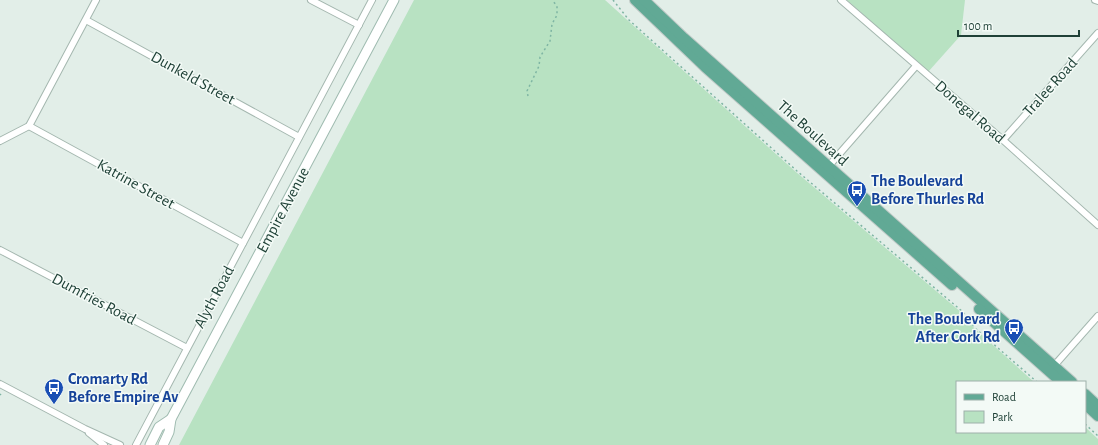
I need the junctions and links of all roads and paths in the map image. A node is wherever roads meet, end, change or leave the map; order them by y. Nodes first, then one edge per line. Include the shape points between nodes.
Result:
1 (96, 0) edge
2 (311, 0) edge
3 (372, 0) edge
4 (394, 0) edge
5 (552, 0) edge
6 (613, 0) edge
7 (635, 0) edge
8 (644, 0) edge
9 (842, 0) edge
10 (86, 20) junction
11 (359, 25) junction
12 (1098, 33) edge
13 (916, 66) junction
14 (528, 96) dead end
15 (30, 126) junction
16 (299, 137) junction
17 (1003, 140) junction
18 (0, 141) edge
19 (826, 169) junction
20 (1097, 222) edge
21 (243, 243) junction
22 (0, 250) edge
23 (1098, 316) edge
24 (187, 348) junction
25 (1052, 369) junction
26 (1036, 381) edge
27 (1060, 381) edge
28 (1070, 381) edge
29 (0, 384) edge
30 (1086, 395) edge
31 (1086, 405) edge
32 (1098, 406) edge
33 (1098, 416) edge
34 (171, 419) junction
35 (1086, 425) edge
36 (85, 429) junction
37 (1098, 436) edge
38 (104, 445) edge
39 (120, 445) edge
40 (136, 445) edge
41 (150, 445) edge
42 (163, 445) edge

1 - 10 street
2 - 11 street
3 - 11 street, Alyth Road
4 - 34 main road, Empire Avenue
5 - 14 path via 557,6 558,15 552,24 550,41 540,57 539,66 527,91
6 - 26 path via 629,20 798,171 963,312 975,328
7 - 19 main road, The Boulevard via 671,36
8 - 19 main road, The Boulevard
9 - 13 street, Donegal Road
10 - 15 street
10 - 16 street, Dunkeld Street
11 - 16 street, Alyth Road
12 - 17 street, Tralee Road
13 - 17 street, Donegal Road
13 - 19 street
15 - 18 street
15 - 21 street, Katrine Street
16 - 21 street, Alyth Road
17 - 20 street, Donegal Road
19 - 25 main road, The Boulevard
21 - 24 street, Alyth Road
22 - 24 street, Dumfries Road
23 - 25 street
24 - 40 street, Alyth Road
25 - 27 main road, The Boulevard
25 - 28 main road, The Boulevard
29 - 36 street
30 - 32 main road
31 - 33 main road
34 - 41 main road, Empire Avenue via 159,427
34 - 42 main road, Empire Avenue
35 - 37 path
36 - 38 street
36 - 39 street

